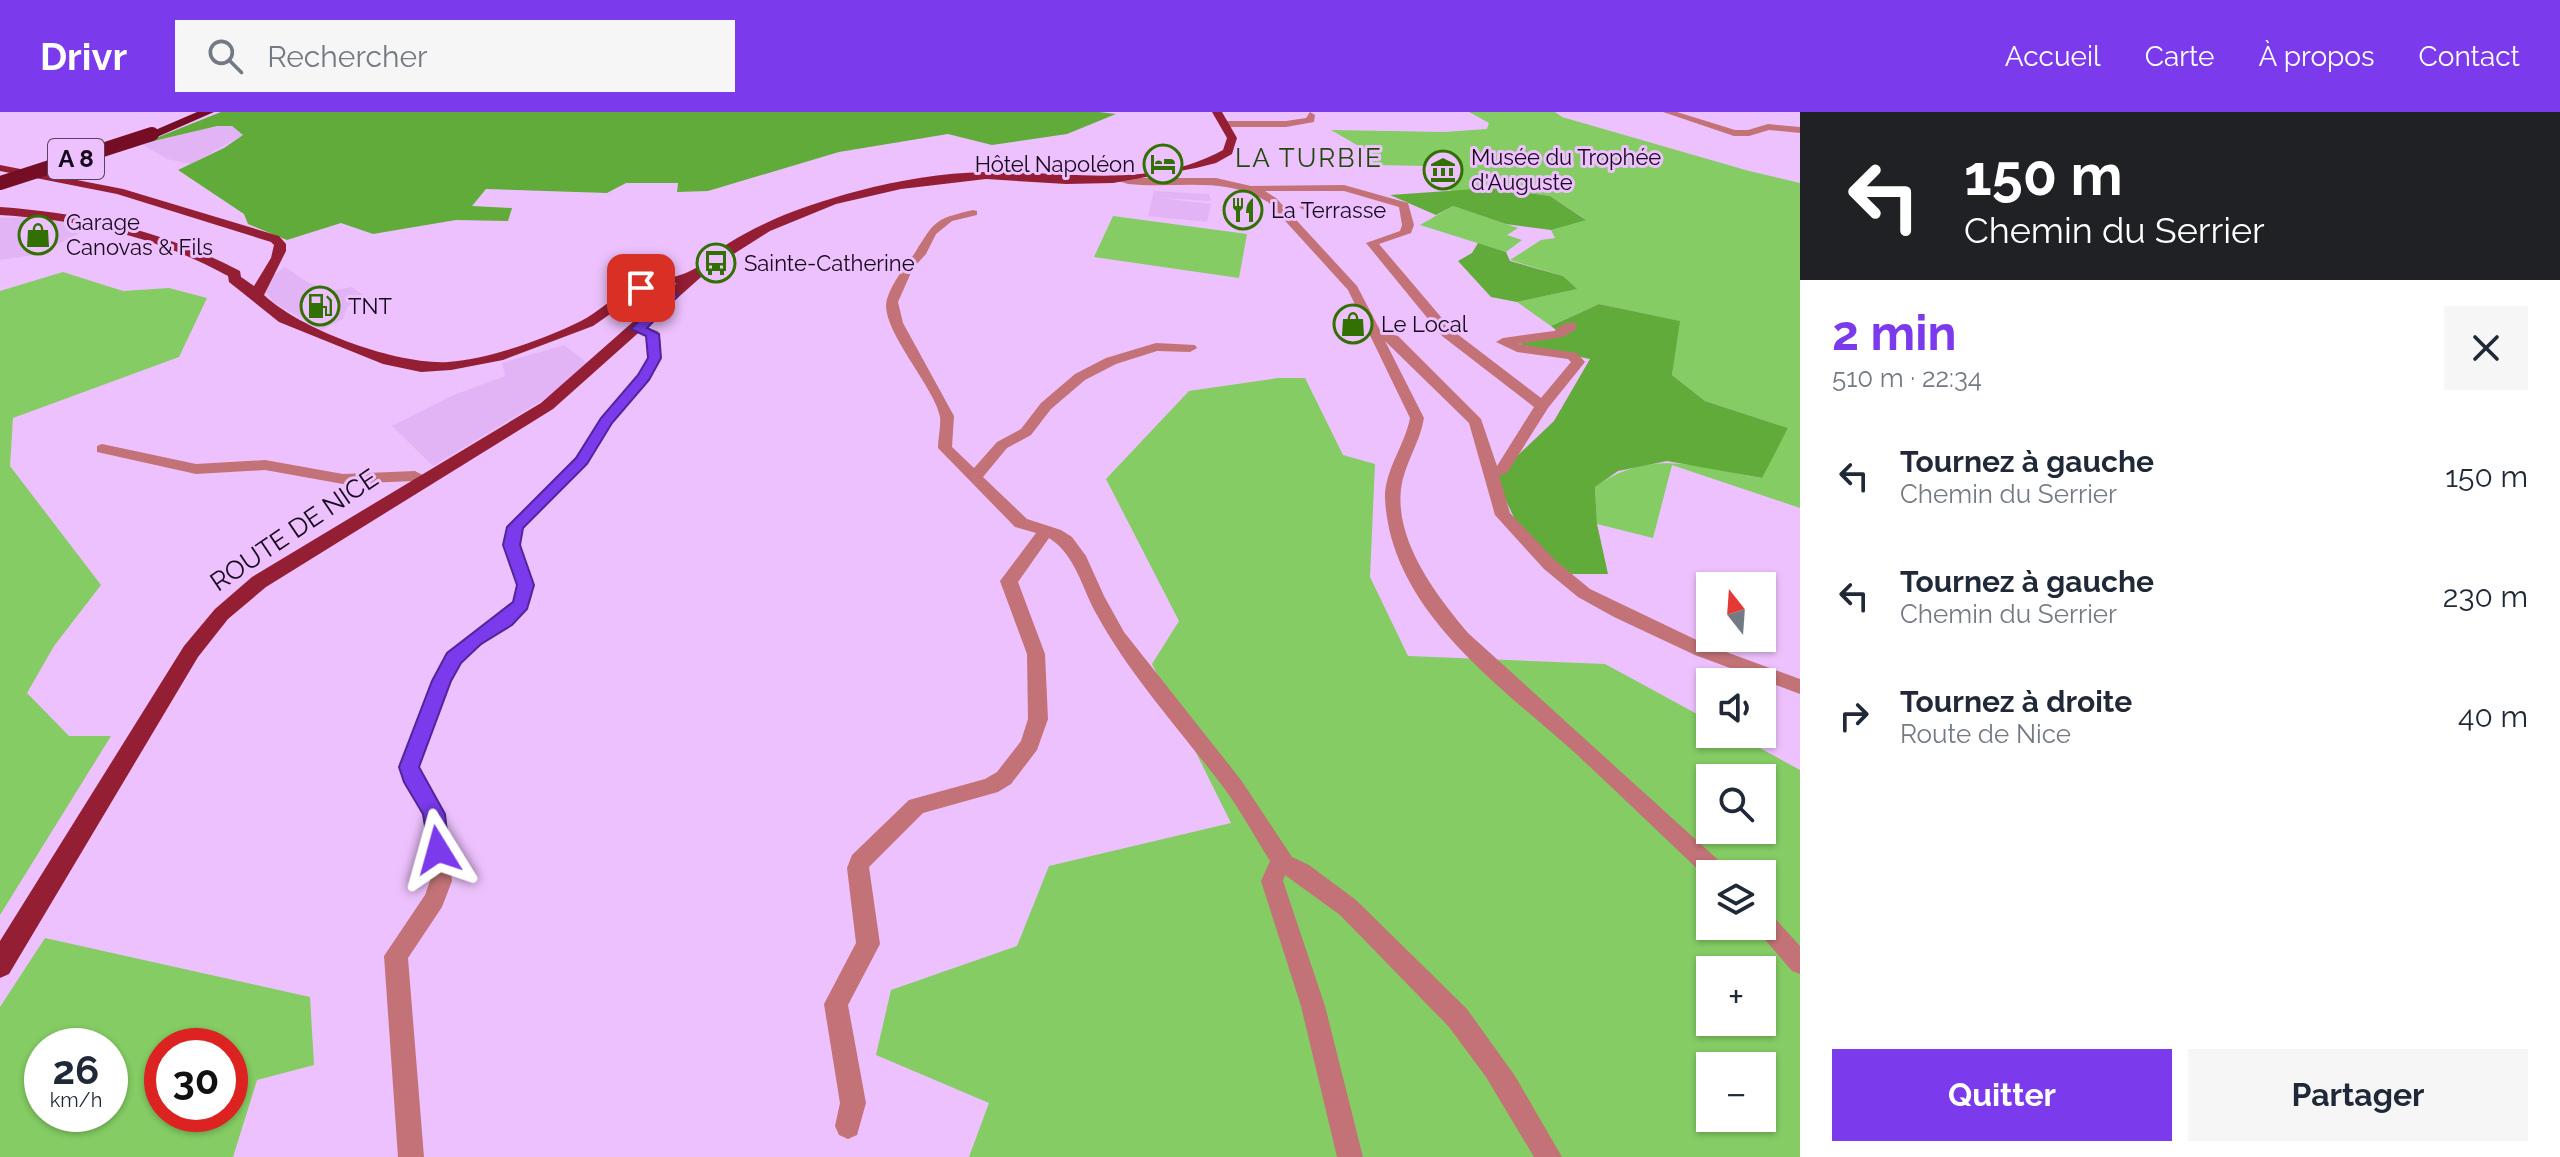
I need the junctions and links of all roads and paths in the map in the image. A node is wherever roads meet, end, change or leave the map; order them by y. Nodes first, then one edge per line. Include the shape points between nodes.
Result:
1 (194, 112) edge
2 (208, 112) edge
3 (1217, 112) edge
4 (1299, 112) edge
5 (1668, 112) edge
6 (1226, 124) junction
7 (1800, 130) edge
8 (148, 132) junction
9 (1207, 162) junction
10 (0, 168) edge
11 (1119, 178) junction
12 (1226, 179) junction
13 (0, 180) edge
14 (1248, 189) junction
15 (0, 211) edge
16 (973, 213) dead end
17 (253, 272) junction
18 (674, 288) junction
19 (652, 296) junction
20 (1571, 326) dead end
21 (638, 329) junction
22 (1377, 335) junction
23 (1190, 348) dead end
24 (1542, 406) junction
25 (102, 449) dead end
26 (1491, 472) junction
27 (972, 476) junction
28 (424, 480) junction
29 (1046, 531) junction
30 (1800, 687) edge
31 (1703, 860) edge
32 (1284, 864) junction
33 (1776, 936) edge
34 (1800, 963) edge
35 (0, 965) edge
36 (848, 1126) dead end
37 (411, 1157) edge
38 (1350, 1157) edge
39 (1549, 1157) edge

1 - 8 highway, A 8
2 - 8 highway, A 8
3 - 6 main road
4 - 6 street via 1311,120
5 - 7 street via 1734,133 1768,127
6 - 9 main road via 1230,149
8 - 13 highway, A 8, bridge
9 - 11 main road, ROUTE DE NICE
9 - 12 street
10 - 17 main road via 119,191 275,239 280,254
11 - 12 street
11 - 18 main road, ROUTE DE NICE via 969,177 877,191 810,209 745,239
12 - 14 street
14 - 22 street via 1272,200 1353,289
14 - 24 street via 1344,188 1404,205 1405,233 1372,243 1447,333
15 - 17 main road via 97,222
16 - 27 street via 948,219 931,232 892,302 897,323 947,416 944,445
17 - 19 main road via 258,294 284,319 388,361 436,367 482,361 588,323 620,298
18 - 19 main road, ROUTE DE NICE
18 - 19 main road
19 - 21 main road, ROUTE DE NICE
20 - 24 street via 1558,334 1503,342 1578,359
21 - 28 main road, ROUTE DE NICE via 547,406
21 - 37 street via 653,334 655,358 581,461 515,527 512,545 526,585 521,604 454,658 409,767 434,814 441,881 396,956
22 - 26 street via 1393,339 1469,413
22 - 31 street via 1417,418 1393,497 1410,558 1435,605 1484,659
23 - 27 street via 1156,347 1080,377 1026,432 1002,445
24 - 26 street via 1502,470
25 - 28 street via 196,469 265,465 343,479
26 - 30 street via 1503,515 1584,593 1701,650
27 - 29 street via 1021,523
28 - 35 main road, ROUTE DE NICE via 259,582 211,623
29 - 32 street via 1066,541 1078,556 1118,637 1234,786
29 - 36 street via 1009,581 1036,654 1038,719 1030,744 1004,778 991,786 916,806 858,868 868,944 836,1004 853,1103
32 - 38 street via 1272,881 1313,1006
32 - 39 street via 1298,867 1345,905 1458,1019
33 - 34 street

